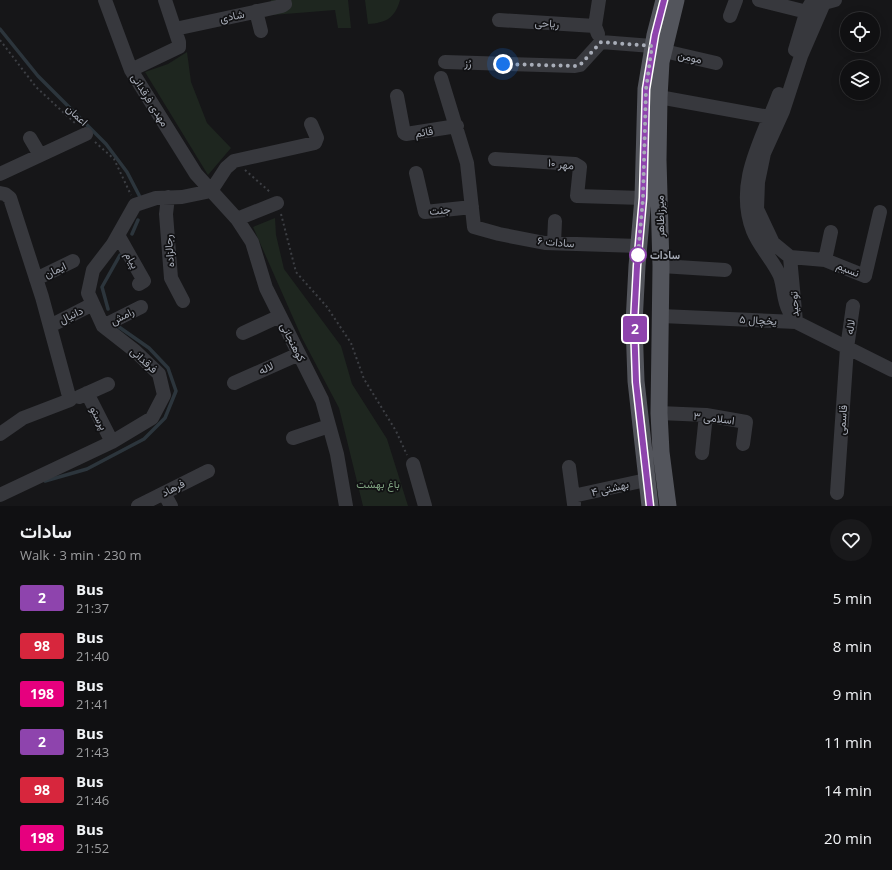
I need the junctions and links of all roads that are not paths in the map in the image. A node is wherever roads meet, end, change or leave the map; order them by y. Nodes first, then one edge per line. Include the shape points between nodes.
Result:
1 (105, 0) edge
2 (165, 0) edge
3 (284, 0) edge
4 (599, 0) edge
5 (664, 0) edge
6 (676, 0) edge
7 (736, 0) edge
8 (759, 0) edge
9 (835, 0) edge
10 (813, 8) edge
11 (256, 11) junction
12 (730, 16) dead end
13 (499, 20) dead end
14 (595, 26) junction
15 (175, 29) junction
16 (261, 31) dead end
17 (601, 42) junction
18 (658, 49) junction
19 (445, 62) dead end
20 (716, 63) dead end
21 (131, 70) junction
22 (441, 78) dead end
23 (396, 96) dead end
24 (659, 97) junction
25 (774, 120) junction
26 (311, 124) dead end
27 (457, 126) junction
28 (86, 134) road end
29 (30, 138) dead end
30 (40, 155) junction
31 (494, 159) dead end
32 (416, 173) dead end
33 (0, 174) edge
34 (211, 191) junction
35 (0, 193) edge
36 (168, 197) junction
37 (643, 198) junction
38 (277, 203) road end
39 (472, 207) junction
40 (880, 212) dead end
41 (237, 219) junction
42 (556, 220) dead end
43 (830, 232) dead end
44 (118, 235) junction
45 (554, 243) junction
46 (767, 245) junction
47 (639, 246) junction
48 (790, 257) junction
49 (825, 260) junction
50 (73, 261) dead end
51 (637, 266) junction
52 (661, 266) junction
53 (725, 270) dead end
54 (36, 279) junction
55 (139, 284) dead end
56 (184, 302) dead end
57 (93, 304) junction
58 (853, 306) dead end
59 (141, 307) dead end
60 (280, 316) junction
61 (661, 316) junction
62 (796, 322) junction
63 (50, 326) junction
64 (103, 326) junction
65 (243, 333) dead end
66 (847, 348) junction
67 (299, 354) junction
68 (892, 370) edge
69 (660, 379) junction
70 (636, 382) junction
71 (234, 383) dead end
72 (108, 384) dead end
73 (87, 393) junction
74 (70, 400) junction
75 (659, 414) junction
76 (706, 415) junction
77 (329, 426) junction
78 (0, 434) edge
79 (293, 438) dead end
80 (112, 442) junction
81 (743, 444) dead end
82 (702, 453) dead end
83 (413, 464) road end
84 (569, 467) dead end
85 (208, 471) dead end
86 (646, 480) junction
87 (164, 493) junction
88 (837, 493) dead end
89 (0, 495) edge
90 (574, 501) edge
91 (138, 506) edge
92 (171, 506) edge
93 (346, 506) edge
94 (425, 506) edge
95 (650, 506) edge
96 (668, 506) edge

1 - 21 street, مهدی فرقدانی
2 - 15 street
3 - 11 street, شادی via 285,4 282,6
4 - 14 street
5 - 18 main road, میرزاطاهر
6 - 18 main road, میرزاطاهر
7 - 12 street
8 - 10 street
9 - 10 street, توحید
10 - 25 street, توحید via 778,96
11 - 15 street, شادی
11 - 16 street
13 - 14 street, ریاحی
14 - 17 street
15 - 21 street via 180,42 179,47
17 - 18 street, مومن
17 - 19 street, رُز via 580,65 575,66
18 - 20 street, مومن
18 - 24 main road, میرزاطاهر
18 - 37 main road, میرزاطاهر via 645,103
21 - 34 street, مهدی فرقدانی via 196,174
22 - 27 street
23 - 27 street, قائم via 406,134
24 - 25 street
24 - 52 main road, میرزاطاهر
25 - 46 street, توحید via 751,165 752,210
26 - 34 street via 317,138 315,143 234,162 226,168
27 - 39 street via 467,163
28 - 30 street
29 - 30 street
30 - 33 street
31 - 37 street, مهر ۱۰ via 575,164 580,167 577,196
32 - 39 street, جنت via 424,212
34 - 36 street
34 - 41 street, کوهنجانی
35 - 54 street via 10,198
36 - 44 street, فرقدانی via 135,205
36 - 56 street, رجالزاده via 166,214 171,278
37 - 47 main road, میرزاطاهر
38 - 41 street
39 - 45 street, سادات ۶ via 474,226 499,234
40 - 49 street, نسیم via 865,276
41 - 60 street, کوهنجانی via 252,242 266,288
42 - 45 street
43 - 49 street
44 - 55 street, پیام via 144,280
44 - 57 street, فرقدانی via 93,270 88,293
45 - 47 street, سادات ۶
46 - 48 street, توحید
46 - 62 street, توحید via 788,308
47 - 51 main road, میرزاطاهر
48 - 49 street, نسیم
48 - 62 street, توحید
50 - 54 street, ایمان
51 - 52 main road via 651,262
51 - 70 main road, میرزاطاهر via 634,323
52 - 53 street
52 - 61 main road, میرزاطاهر
54 - 63 street
57 - 63 street, دانیال
57 - 64 street, فرقدانی
58 - 66 street, لاله
59 - 64 street, رامش
60 - 65 street
60 - 67 street, کوهنجانی
61 - 62 street, یخچال ۵
61 - 69 main road, میرزاطاهر
62 - 66 street, یخچال ۵
63 - 74 street
64 - 80 street, فرقدانی via 159,374 164,395 152,418
66 - 68 street, یخچال ۵
66 - 88 street, قاسمی
67 - 71 street, لاله
67 - 77 street, کوهنجانی via 322,400
69 - 70 main road via 652,385
69 - 75 main road, میرزاطاهر
70 - 86 main road, میرزاطاهر
72 - 73 street
73 - 74 street
73 - 80 street, پرستو
74 - 78 street via 23,418
75 - 76 street, اسلامی ۳
75 - 96 main road, میرزاطاهر
76 - 81 street, اسلامی ۳ via 746,422
76 - 82 street
77 - 79 street
77 - 93 street, کوهنجانی via 337,454
80 - 89 street, فرقدانی
83 - 94 street
84 - 90 street
85 - 87 street, فرهاد
86 - 90 street, بهشتی ۴
86 - 95 main road, میرزاطاهر
87 - 91 street, فرهاد
87 - 92 street

